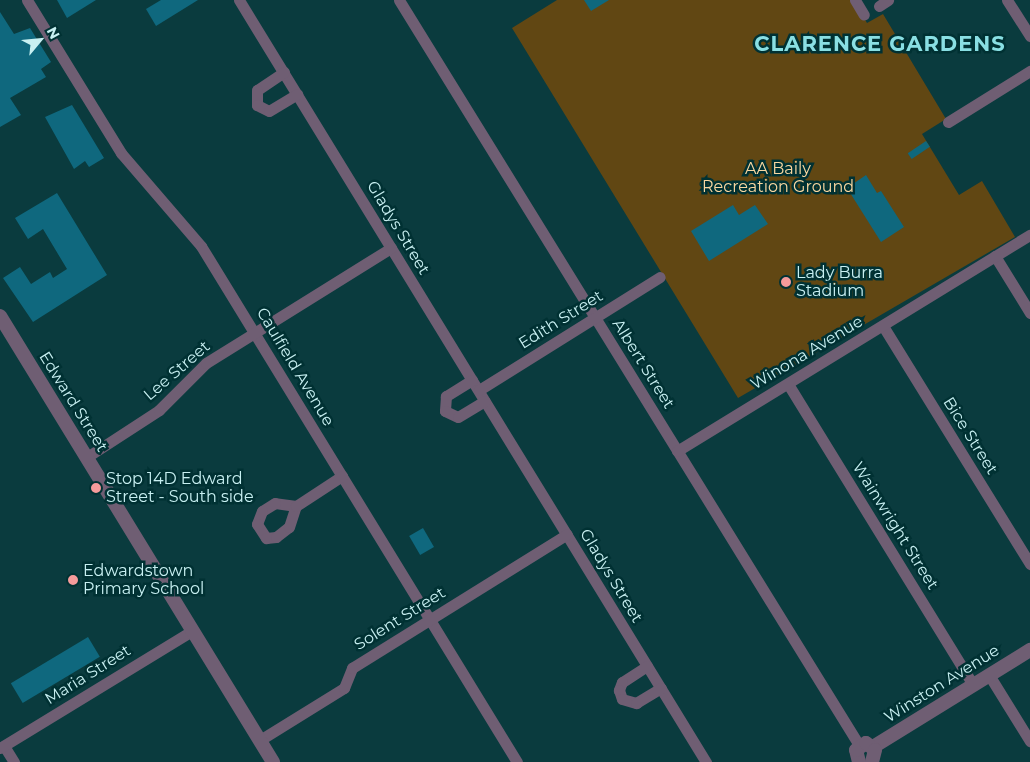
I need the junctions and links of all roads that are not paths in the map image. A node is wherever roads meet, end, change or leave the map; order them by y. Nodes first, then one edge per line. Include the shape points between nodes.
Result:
1 (27, 0) edge
2 (239, 0) edge
3 (399, 0) edge
4 (855, 0) edge
5 (1007, 0) edge
6 (864, 15) dead end
7 (1030, 36) edge
8 (1030, 71) edge
9 (284, 72) junction
10 (297, 94) junction
11 (948, 122) dead end
12 (1030, 235) edge
13 (391, 248) junction
14 (995, 256) junction
15 (660, 277) dead end
16 (1030, 313) edge
17 (0, 316) edge
18 (596, 318) junction
19 (883, 326) junction
20 (254, 331) junction
21 (472, 380) junction
22 (788, 384) junction
23 (478, 390) junction
24 (485, 401) junction
25 (678, 451) junction
26 (87, 456) junction
27 (342, 476) junction
28 (296, 506) dead end
29 (566, 534) junction
30 (1030, 564) edge
31 (429, 620) junction
32 (193, 630) junction
33 (1030, 650) edge
34 (647, 666) junction
35 (989, 675) junction
36 (973, 685) junction
37 (661, 688) junction
38 (260, 740) junction
39 (1030, 741) edge
40 (2, 747) edge
41 (859, 755) edge
42 (14, 762) edge
43 (273, 762) edge
44 (517, 762) edge
45 (706, 762) edge
46 (872, 762) edge

1 - 20 street, Caulfield Avenue via 121,153 201,246
2 - 9 street, Gladys Street
3 - 18 street, Albert Street
4 - 6 street
5 - 7 street
8 - 11 street
9 - 10 street, Gladys Street
9 - 10 street via 257,90 257,105 269,111
10 - 13 street, Gladys Street
12 - 14 street, Winona Avenue
13 - 20 street, Lee Street
13 - 21 street, Gladys Street
14 - 16 street
14 - 19 street, Winona Avenue
15 - 18 street, Edith Street
17 - 26 street, Edward Street
18 - 23 street, Edith Street
18 - 25 street, Albert Street
19 - 22 street, Winona Avenue
19 - 30 street, Bice Street
20 - 26 street, Lee Street via 206,363 159,410
20 - 27 street, Caulfield Avenue
21 - 23 street, Gladys Street
21 - 24 street via 446,396 445,411 458,417
22 - 25 street, Winona Avenue
22 - 36 street, Wainwright Street
23 - 24 street, Gladys Street
24 - 29 street, Gladys Street
25 - 41 street, Albert Street
26 - 32 street, Edward Street
27 - 28 street
27 - 31 street, Caulfield Avenue
29 - 31 street, Solent Street
29 - 34 street, Gladys Street
31 - 38 street, Solent Street via 352,668 344,688
31 - 44 street, Caulfield Avenue
32 - 38 street, Edward Street
32 - 40 street, Maria Street
33 - 35 street, Winston Avenue
34 - 37 street, Gladys Street
34 - 37 street via 622,682 619,690 622,699 636,703
35 - 36 street, Winston Avenue
35 - 39 street
36 - 41 street, Winston Avenue
37 - 45 street, Gladys Street
38 - 43 street, Edward Street
40 - 42 street
41 - 46 street via 876,755

